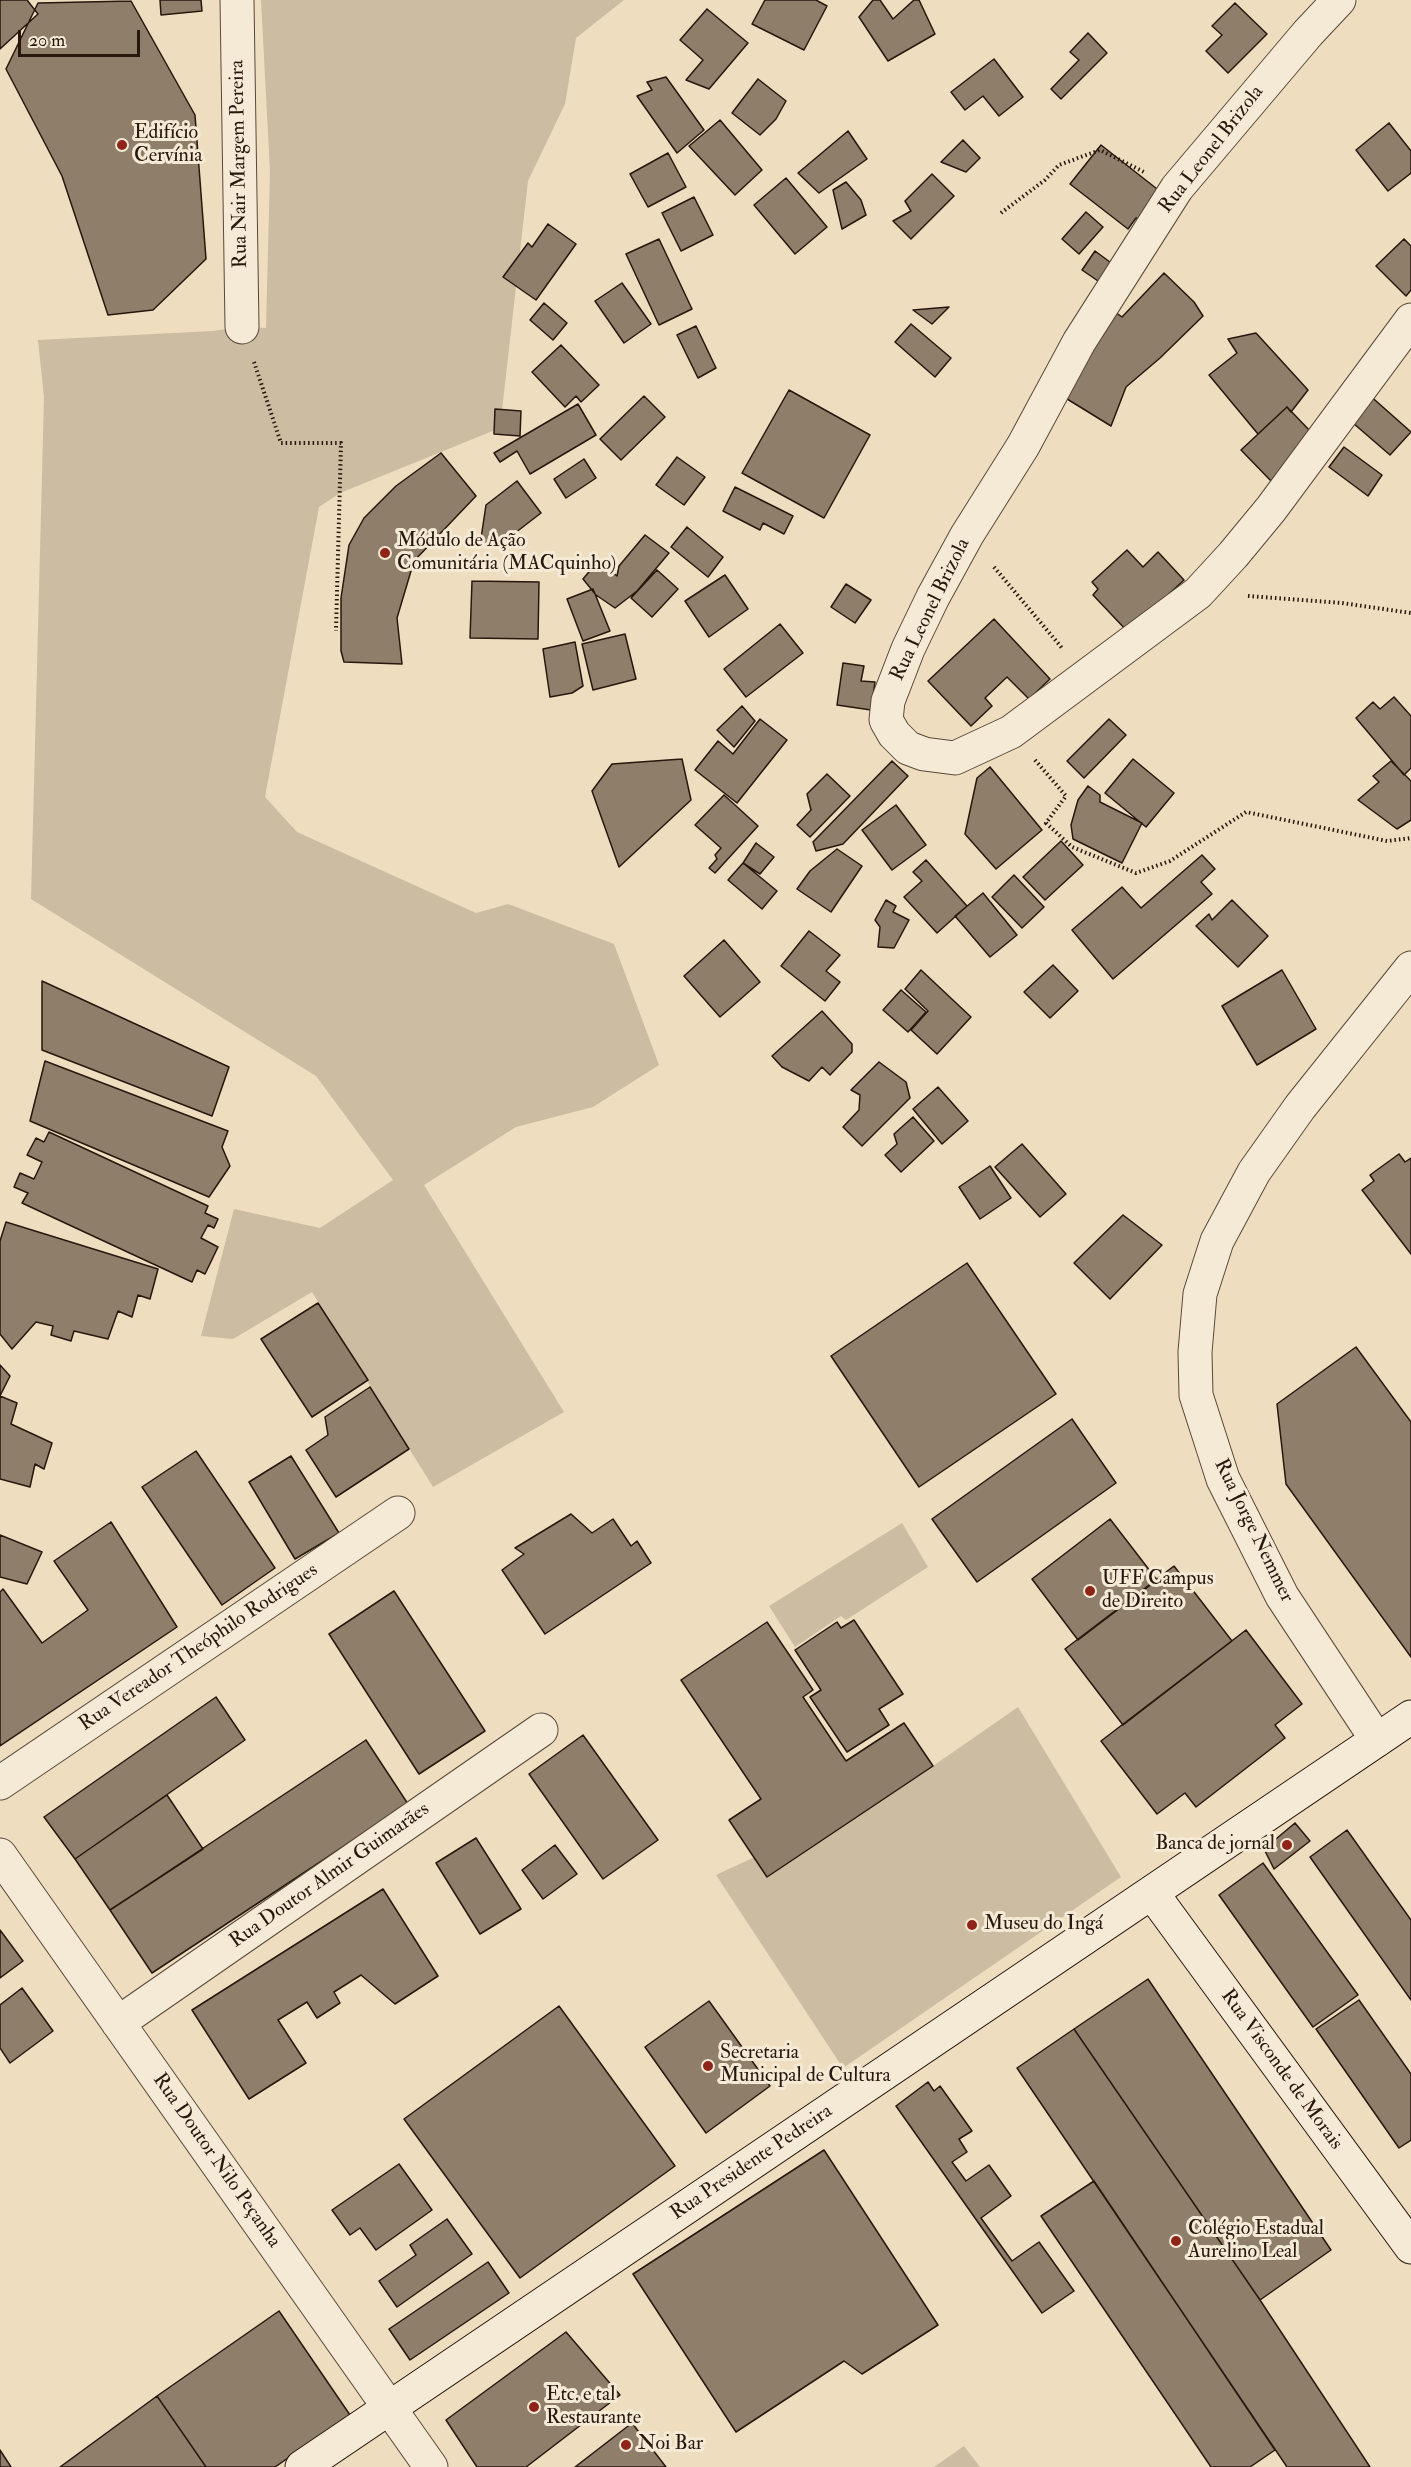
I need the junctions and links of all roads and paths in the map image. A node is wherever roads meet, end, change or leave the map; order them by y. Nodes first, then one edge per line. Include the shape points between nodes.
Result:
1 (237, 0) edge
2 (1339, 0) edge
3 (1177, 188) junction
4 (1001, 213) dead end
5 (1411, 320) edge
6 (242, 327) joint
7 (967, 535) junction
8 (1198, 593) junction
9 (1411, 613) edge
10 (336, 631) dead end
11 (1086, 676) junction
12 (1011, 732) junction
13 (1411, 838) edge
14 (1411, 968) edge
15 (398, 1513) dead end
16 (1411, 1717) edge
17 (541, 1730) dead end
18 (1377, 1740) junction
19 (0, 1783) edge
20 (0, 1855) edge
21 (1152, 1893) junction
22 (118, 2023) junction
23 (1411, 2247) edge
24 (390, 2407) junction
25 (302, 2467) edge
26 (431, 2467) edge

1 - 6 street, Rua Nair Margem Pereira
2 - 3 street, Rua Leonel Brizola
3 - 4 path via 1100,150 1059,165
3 - 7 street, Rua Leonel Brizola via 1079,342 1023,446
5 - 8 street, Rua Leonel Brizola via 1271,509
6 - 10 path via 281,443 341,443
7 - 11 path
7 - 12 street, Rua Leonel Brizola via 908,649 888,701 886,720 908,748 954,758
8 - 9 path via 1342,603
8 - 11 street, Rua Leonel Brizola
11 - 12 street, Rua Leonel Brizola
12 - 13 path via 1066,796 1046,823 1072,847 1136,873 1170,861 1246,812 1387,841
14 - 18 street, Rua Jorge Nemmer via 1300,1107 1254,1172 1217,1241 1200,1294 1195,1352 1196,1395 1223,1479 1282,1596
15 - 19 street, Rua Vereador Theóphilo Rodrigues
16 - 18 street, Rua Presidente Pedreira
17 - 22 street, Rua Doutor Almir Guimarães
18 - 21 street, Rua Presidente Pedreira
20 - 22 street, Rua Doutor Nilo Peçanha
21 - 23 street, Rua Visconde de Morais
21 - 24 street, Rua Presidente Pedreira
22 - 24 street, Rua Doutor Nilo Peçanha
24 - 25 street, Rua Presidente Pedreira
24 - 26 street, Rua Doutor Nilo Peçanha

